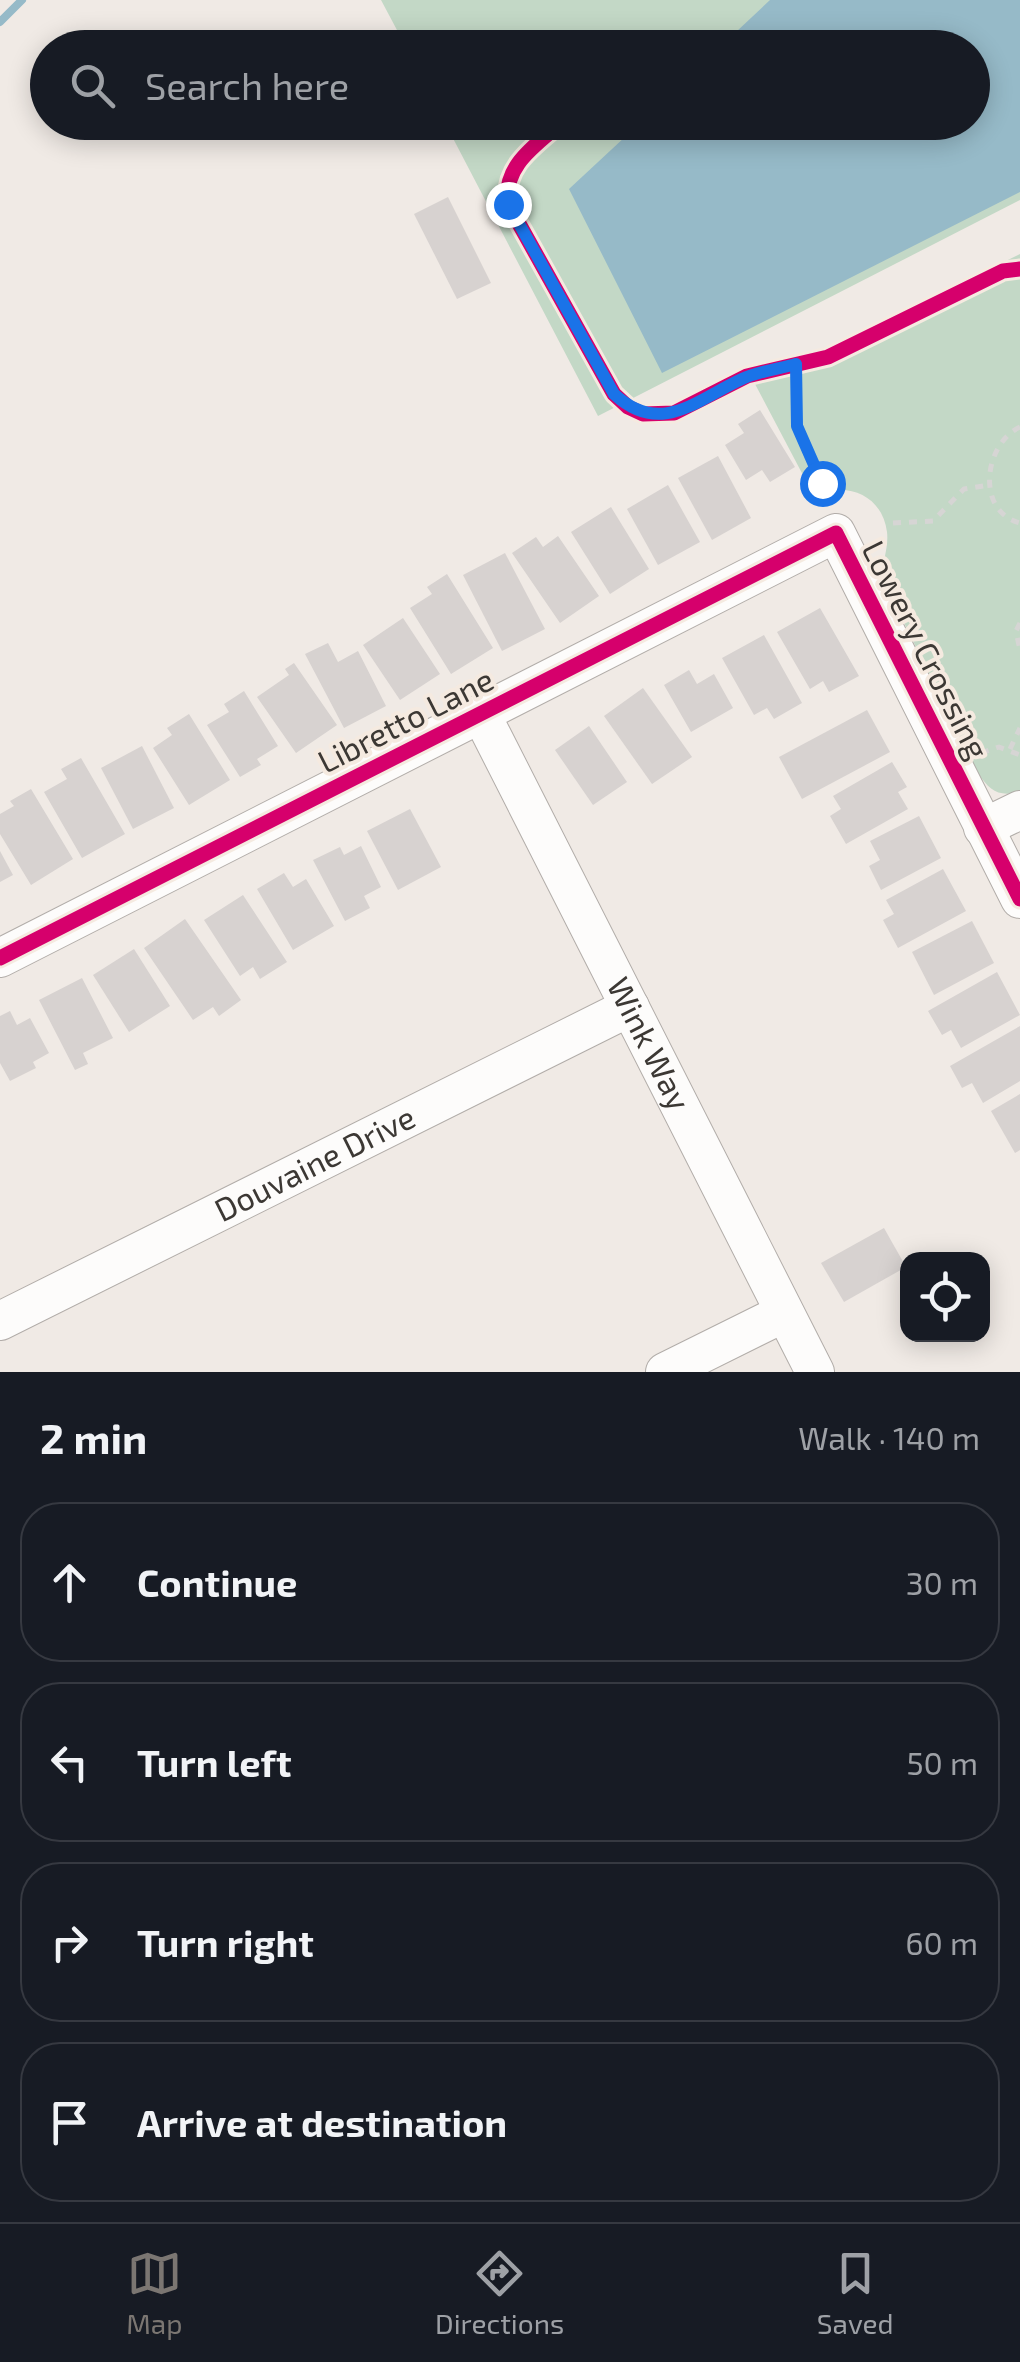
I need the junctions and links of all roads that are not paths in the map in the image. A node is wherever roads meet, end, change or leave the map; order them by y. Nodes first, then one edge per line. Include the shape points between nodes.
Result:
1 (836, 533) joint
2 (481, 714) junction
3 (1020, 810) edge
4 (984, 828) junction
5 (1020, 899) edge
6 (0, 958) edge
7 (630, 1007) junction
8 (784, 1312) junction
9 (0, 1320) edge
10 (665, 1372) edge
11 (815, 1372) edge

1 - 2 street, Libretto Lane
1 - 4 street, Lowery Crossing
2 - 6 street, Libretto Lane
2 - 7 street, Wink Way
3 - 4 street
4 - 5 street, Lowery Crossing
7 - 8 street, Wink Way
7 - 9 street, Douvaine Drive
8 - 10 street
8 - 11 street, Wink Way

